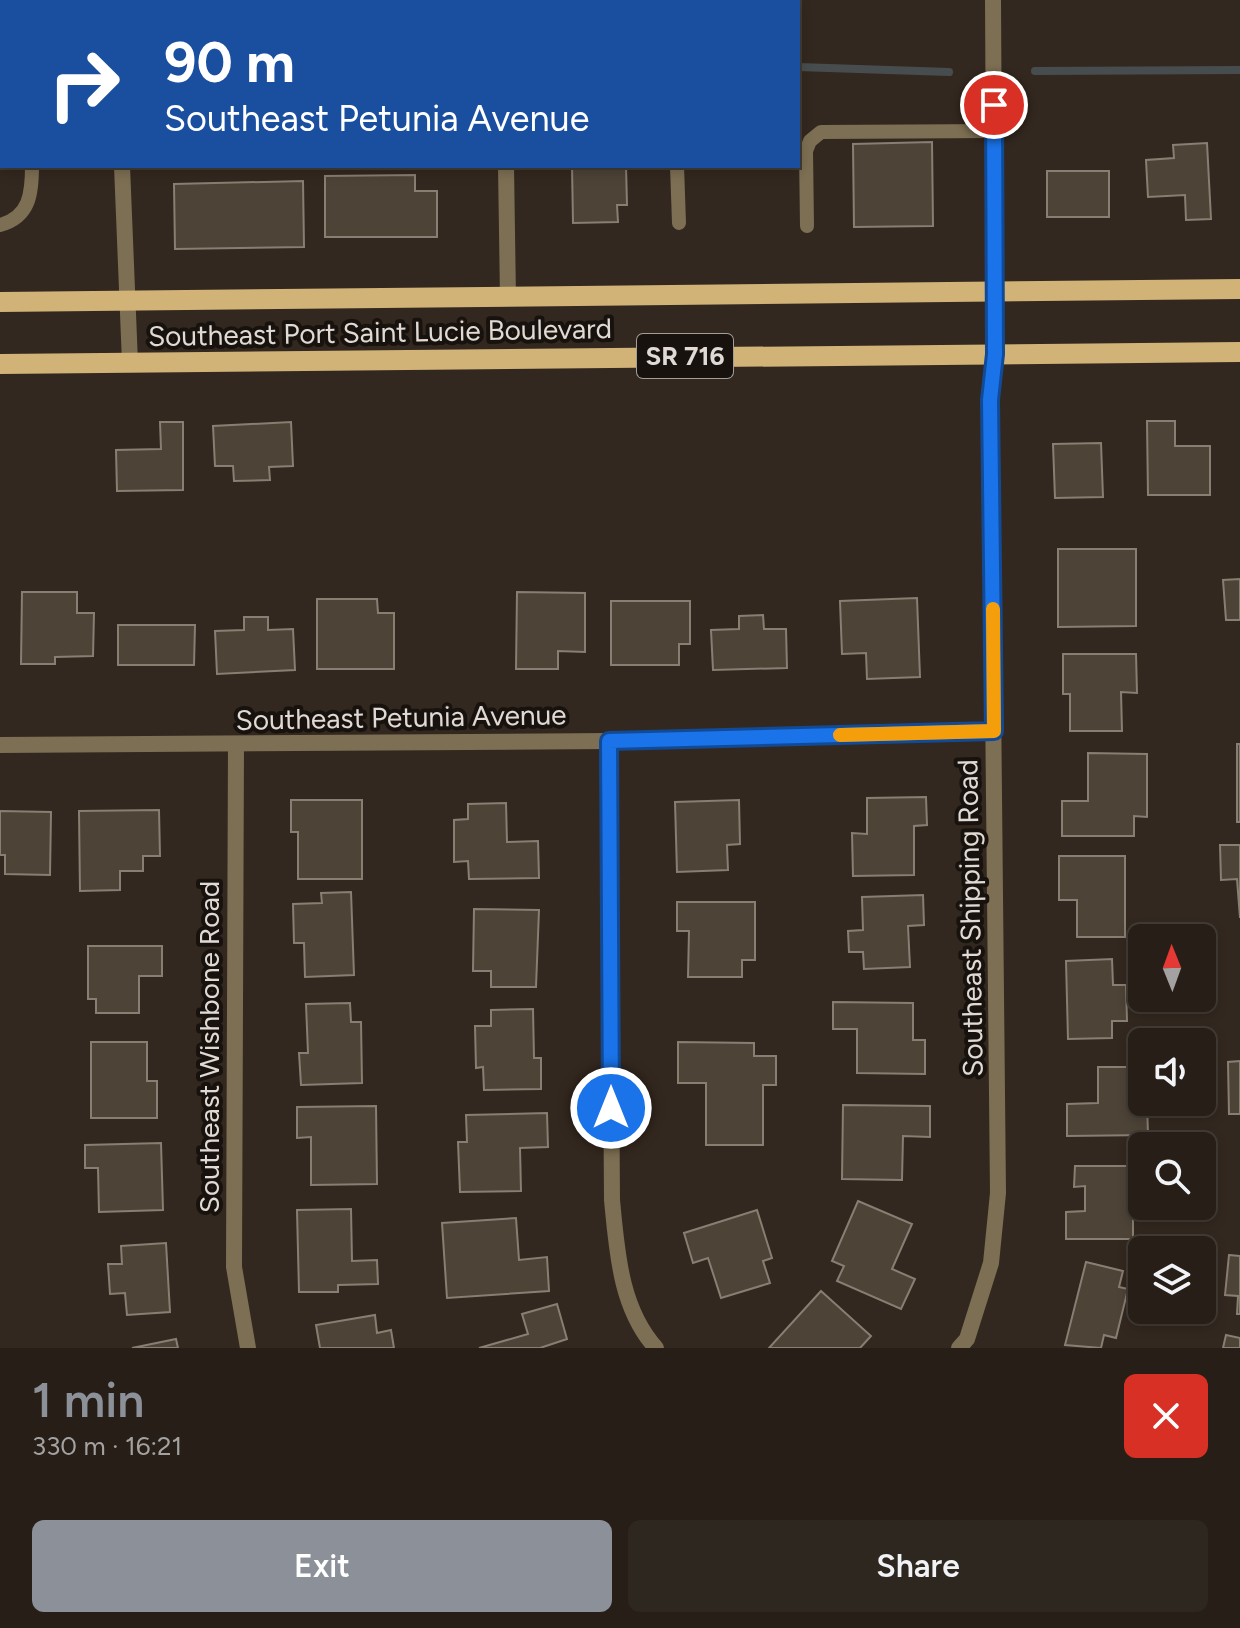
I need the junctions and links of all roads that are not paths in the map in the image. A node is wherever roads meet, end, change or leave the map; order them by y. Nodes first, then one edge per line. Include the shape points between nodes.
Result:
1 (993, 0) edge
2 (994, 131) junction
3 (32, 168) edge
4 (122, 168) edge
5 (506, 168) edge
6 (677, 168) edge
7 (679, 223) dead end
8 (0, 225) edge
9 (807, 226) dead end
10 (1240, 289) edge
11 (995, 293) junction
12 (508, 298) junction
13 (129, 300) junction
14 (0, 302) edge
15 (1240, 352) edge
16 (995, 354) junction
17 (130, 363) junction
18 (0, 364) edge
19 (994, 731) junction
20 (609, 741) junction
21 (236, 744) junction
22 (0, 745) edge
23 (248, 1348) edge
24 (656, 1348) edge
25 (959, 1348) edge

1 - 2 street, Southeast Shipping Road
2 - 9 lane via 821,132 806,151
2 - 11 street, Southeast Shipping Road
3 - 8 lane via 27,205 13,222
4 - 13 street
5 - 12 street
6 - 7 lane
10 - 11 main road, Southeast Port Saint Lucie Boulevard / SR 716
11 - 12 main road, Southeast Port Saint Lucie Boulevard / SR 716
11 - 16 street, Southeast Shipping Road
12 - 13 main road, Southeast Port Saint Lucie Boulevard / SR 716
13 - 14 main road, Southeast Port Saint Lucie Boulevard / SR 716
13 - 17 street
15 - 16 main road, Southeast Port Saint Lucie Boulevard / SR 716
16 - 17 main road, Southeast Port Saint Lucie Boulevard / SR 716
16 - 19 street, Southeast Shipping Road via 990,400
17 - 18 main road, Southeast Port Saint Lucie Boulevard / SR 716
19 - 20 street, Southeast Petunia Avenue
19 - 25 street, Southeast Shipping Road via 998,1193 991,1263 967,1339
20 - 21 street, Southeast Petunia Avenue
20 - 24 street via 612,1200 619,1274 644,1335
21 - 22 street, Southeast Petunia Avenue
21 - 23 street, Southeast Wishbone Road via 234,1267

